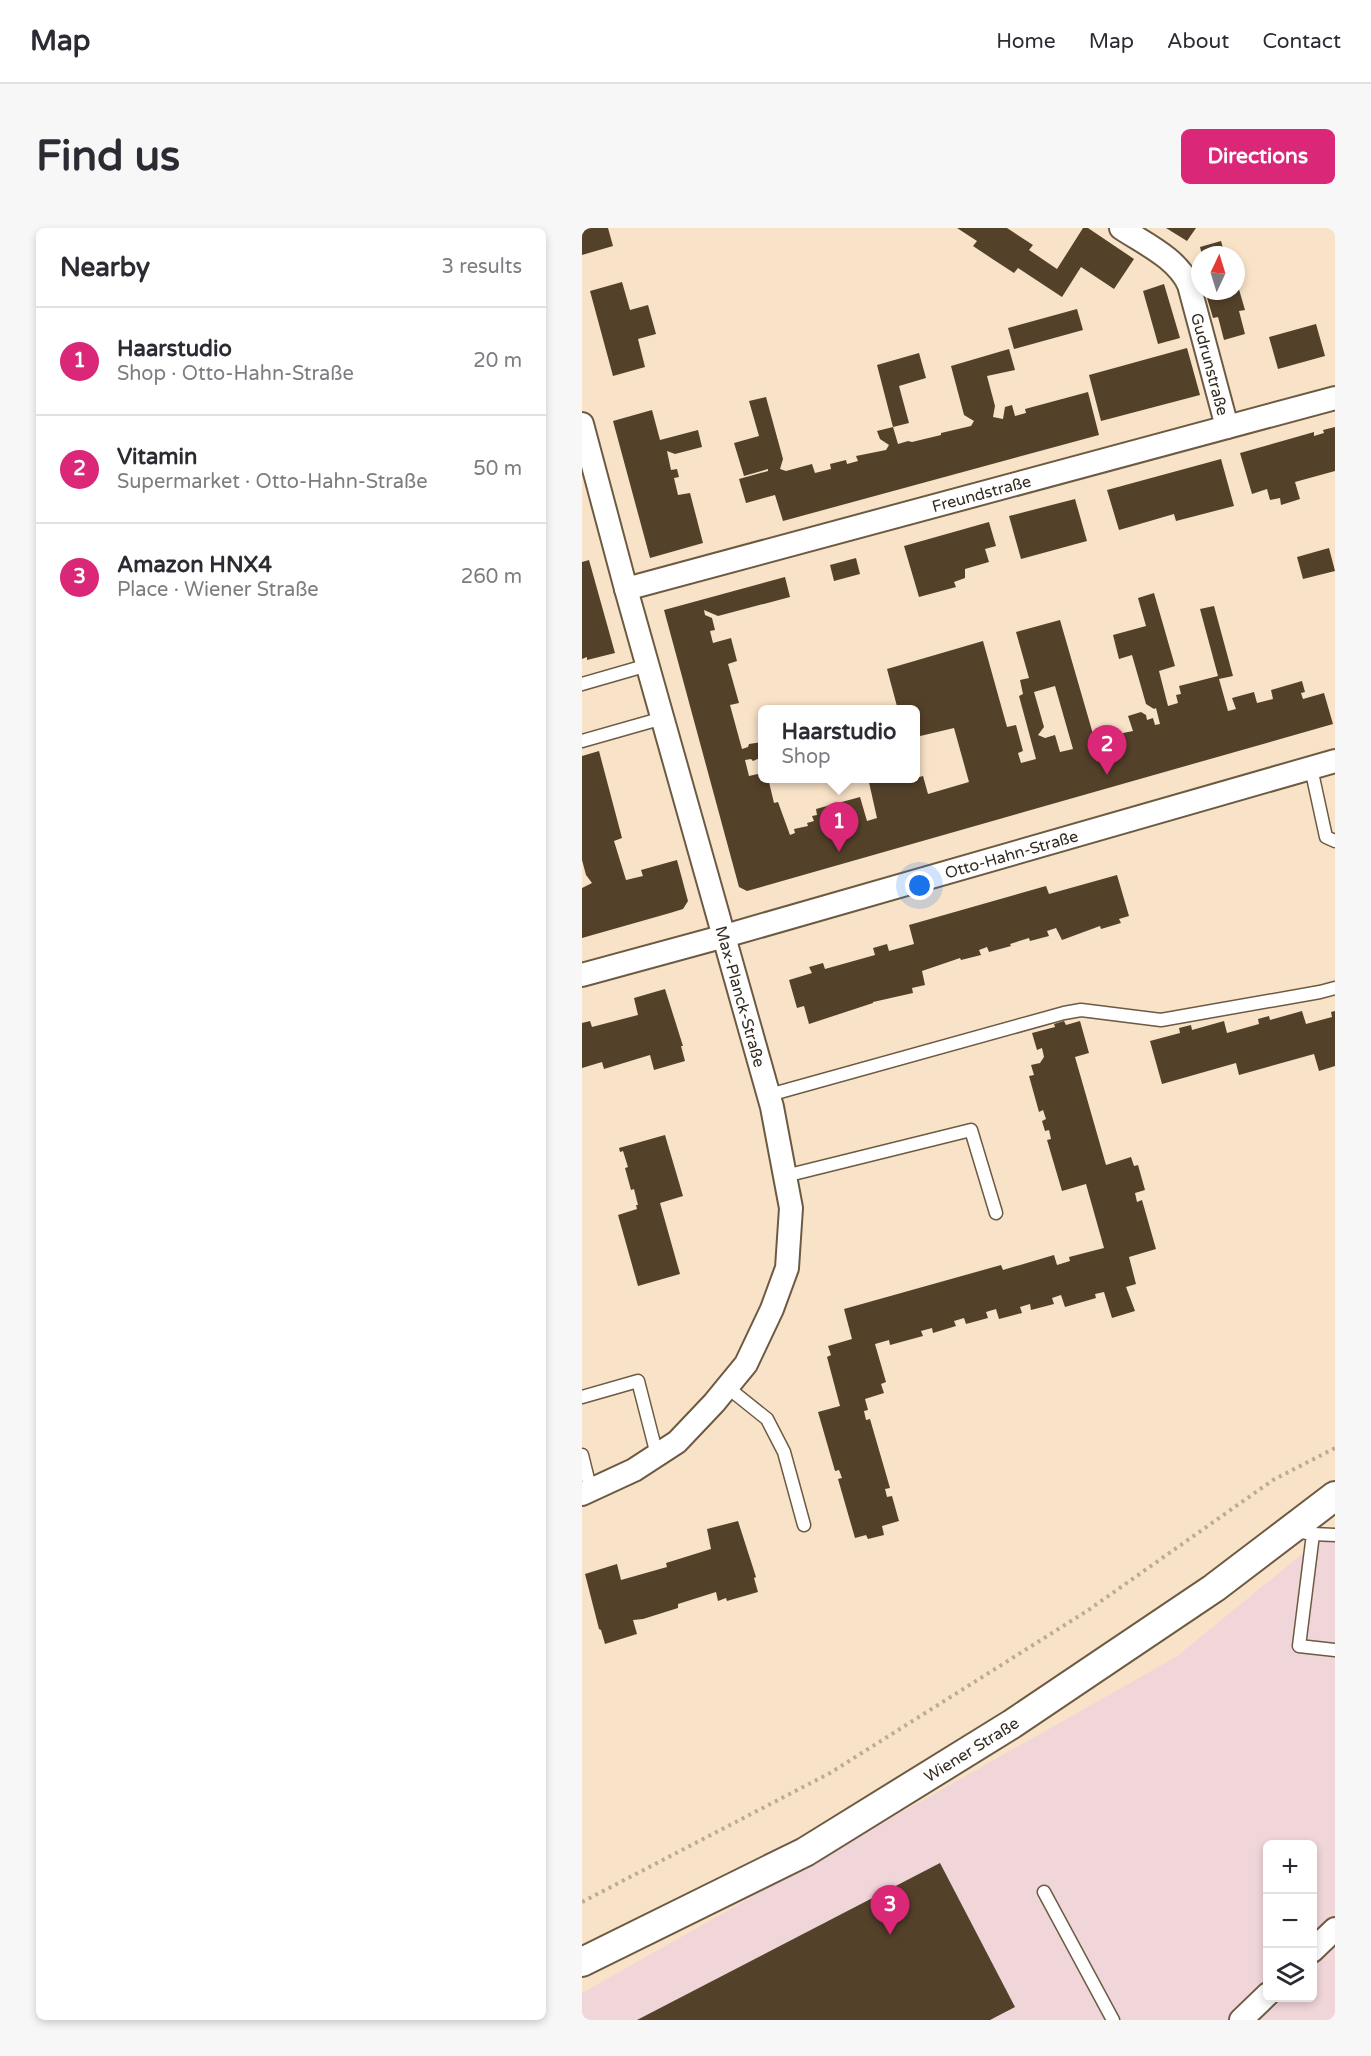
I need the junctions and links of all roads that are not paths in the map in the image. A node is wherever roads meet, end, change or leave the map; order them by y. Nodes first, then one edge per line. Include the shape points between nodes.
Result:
1 (1121, 228) edge
2 (1335, 398) edge
3 (582, 424) edge
4 (1227, 427) junction
5 (626, 589) junction
6 (648, 665) junction
7 (582, 684) edge
8 (663, 718) junction
9 (582, 741) edge
10 (1335, 761) edge
11 (1311, 768) junction
12 (1335, 841) edge
13 (725, 936) junction
14 (582, 975) edge
15 (1335, 988) edge
16 (769, 1095) junction
17 (785, 1176) junction
18 (996, 1213) dead end
19 (727, 1387) junction
20 (582, 1397) edge
21 (582, 1455) edge
22 (657, 1455) junction
23 (586, 1493) edge
24 (1335, 1496) edge
25 (804, 1525) dead end
26 (1302, 1532) junction
27 (1335, 1535) edge
28 (1335, 1650) edge
29 (1044, 1892) dead end
30 (1335, 1929) edge
31 (1315, 1948) edge
32 (582, 1962) edge
33 (1263, 1999) edge
34 (1245, 2018) edge
35 (1113, 2020) edge

1 - 4 street, Gudrunstraße via 1175,263 1184,274
2 - 4 street, Freundstraße
3 - 5 street, Max-Planck-Straße
4 - 5 street, Freundstraße
5 - 6 street, Max-Planck-Straße
6 - 7 lane
6 - 8 street, Max-Planck-Straße
8 - 9 lane
8 - 13 street, Max-Planck-Straße
10 - 11 street, Otto-Hahn-Straße
11 - 12 lane via 1326,837
11 - 13 street, Otto-Hahn-Straße
13 - 14 street, Otto-Hahn-Straße
13 - 16 street, Max-Planck-Straße
15 - 16 lane via 1161,1020 1081,1010 1064,1013
16 - 17 street, Max-Planck-Straße
17 - 18 lane via 971,1130
17 - 19 street, Max-Planck-Straße via 791,1208 787,1268 746,1364
19 - 22 street, Max-Planck-Straße via 677,1442
19 - 25 lane via 767,1419 784,1452
20 - 22 lane via 638,1381
21 - 23 lane
22 - 23 street, Max-Planck-Straße
24 - 26 street, Wiener Straße
26 - 27 lane
26 - 28 lane via 1299,1646
26 - 32 street, Wiener Straße via 1021,1718 805,1852
29 - 35 lane
30 - 31 street
33 - 34 street

